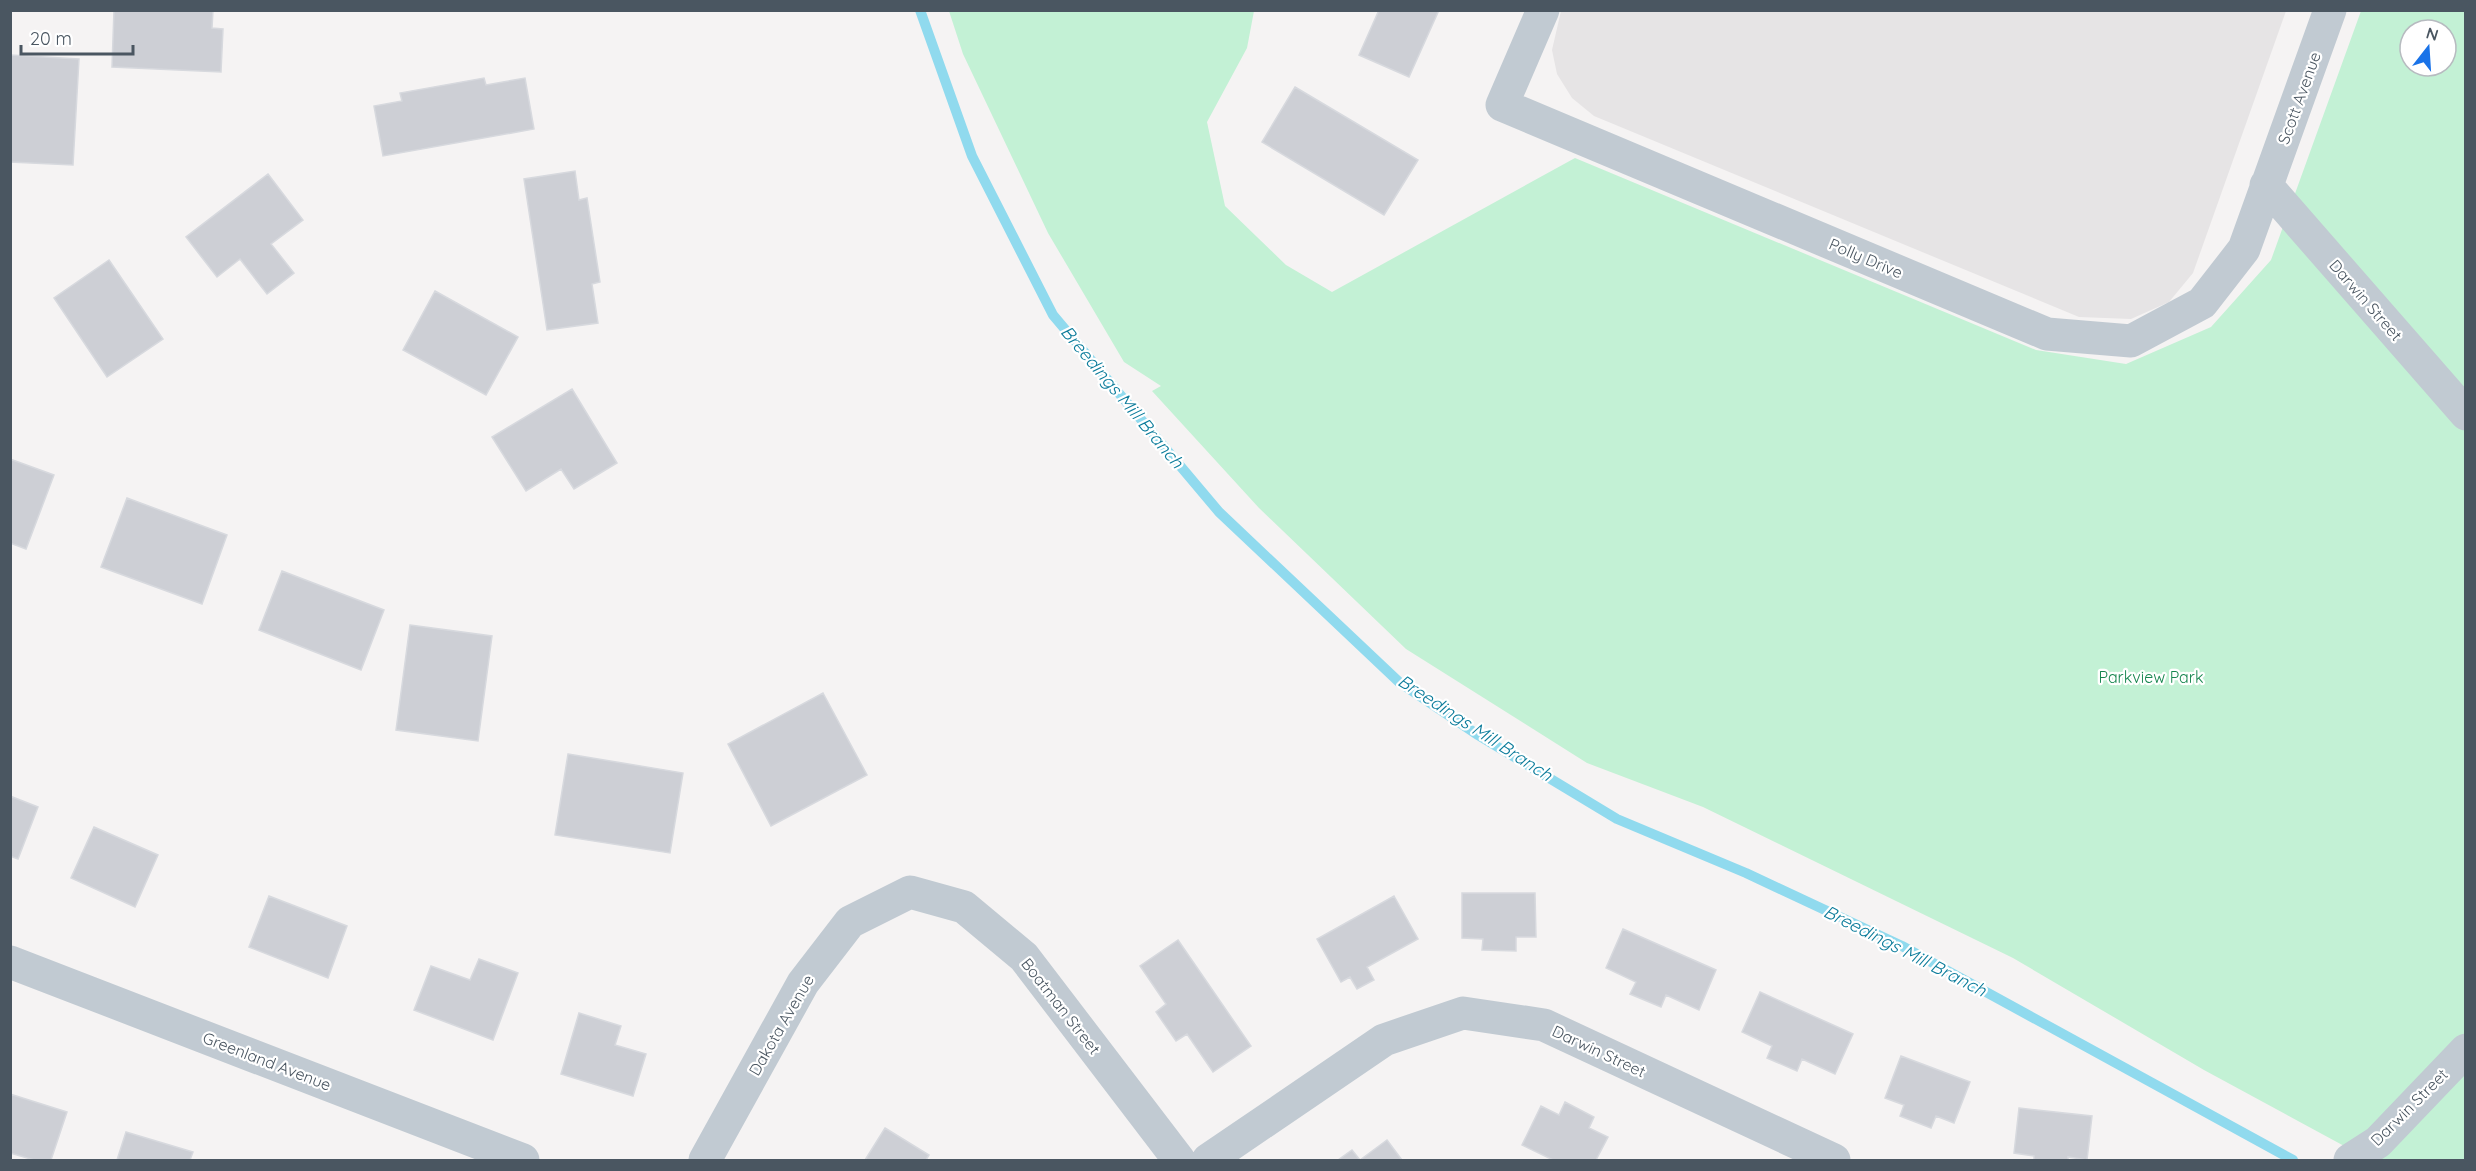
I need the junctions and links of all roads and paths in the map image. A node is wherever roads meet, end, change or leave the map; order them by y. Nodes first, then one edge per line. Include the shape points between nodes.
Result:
1 (1543, 10) edge
2 (2330, 10) edge
3 (2266, 185) junction
4 (2466, 414) edge
5 (910, 892) joint
6 (10, 962) edge
7 (2466, 1050) edge
8 (523, 1161) edge
9 (705, 1161) edge
10 (1179, 1161) edge
11 (1208, 1161) edge
12 (1834, 1161) edge
13 (2350, 1161) edge

1 - 3 street, Polly Drive via 1502,105 2047,334 2131,341 2202,303 2244,249
2 - 3 street, Scott Avenue
3 - 4 street, Darwin Street
5 - 9 street, Dakota Avenue via 850,922 803,983
5 - 10 street, Boatman Street via 964,907 1024,957
6 - 8 street, Greenland Avenue
7 - 13 street, Darwin Street via 2378,1142
11 - 12 street, Darwin Street via 1384,1040 1463,1013 1544,1025

